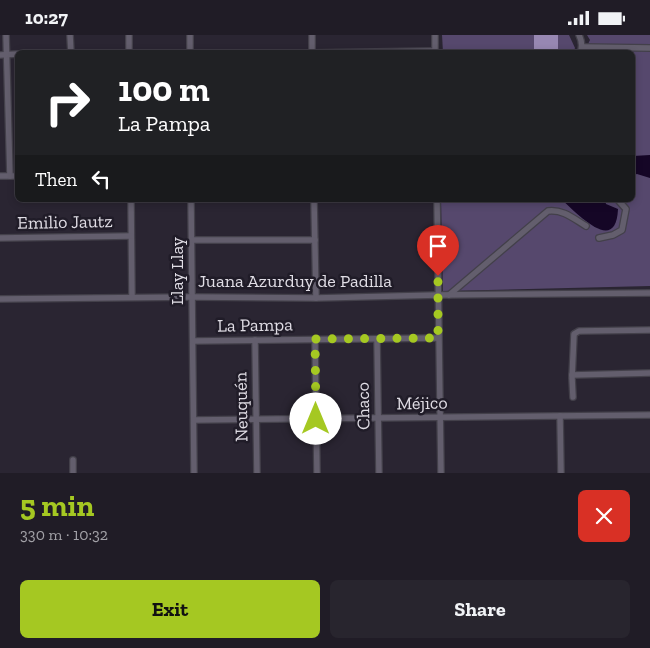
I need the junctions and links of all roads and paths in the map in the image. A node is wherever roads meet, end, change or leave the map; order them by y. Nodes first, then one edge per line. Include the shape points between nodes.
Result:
1 (6, 35) edge
2 (70, 35) edge
3 (129, 35) edge
4 (190, 35) edge
5 (312, 35) edge
6 (435, 35) edge
7 (579, 35) edge
8 (650, 48) edge
9 (71, 50) edge
10 (129, 50) edge
11 (190, 50) edge
12 (313, 50) edge
13 (435, 50) edge
14 (581, 50) edge
15 (3, 55) edge
16 (0, 176) edge
17 (10, 176) junction
18 (15, 176) edge
19 (131, 202) edge
20 (191, 202) edge
21 (314, 202) edge
22 (437, 202) edge
23 (620, 202) edge
24 (586, 226) dead end
25 (131, 236) junction
26 (600, 238) dead end
27 (0, 239) edge
28 (192, 240) junction
29 (315, 240) junction
30 (650, 293) edge
31 (438, 295) junction
32 (448, 295) junction
33 (132, 297) junction
34 (192, 297) junction
35 (316, 298) junction
36 (0, 299) edge
37 (650, 329) edge
38 (438, 338) junction
39 (315, 339) junction
40 (377, 339) junction
41 (255, 340) junction
42 (193, 341) junction
43 (650, 373) edge
44 (572, 375) junction
45 (573, 397) dead end
46 (650, 415) edge
47 (560, 416) junction
48 (440, 417) junction
49 (378, 418) junction
50 (316, 419) junction
51 (194, 420) junction
52 (256, 420) junction
53 (73, 460) dead end
54 (73, 473) edge
55 (194, 473) edge
56 (257, 473) edge
57 (316, 473) edge
58 (379, 473) edge
59 (441, 473) edge
60 (561, 473) edge

1 - 15 street
2 - 9 street
3 - 10 street
4 - 11 street
5 - 12 street
6 - 13 street
7 - 14 street
8 - 14 street
15 - 17 street
16 - 17 street
17 - 18 street
19 - 25 street
20 - 28 street, Llay Llay
21 - 29 street
22 - 31 street
23 - 26 street via 626,209 622,230
24 - 32 street via 565,213 548,211
25 - 27 street, Emilio Jautz
25 - 33 street
28 - 29 street
28 - 34 street, Llay Llay
29 - 35 street
30 - 32 street, Juana Azurduy de Padilla
31 - 32 street, Juana Azurduy de Padilla
31 - 35 street, Juana Azurduy de Padilla
31 - 38 street
33 - 34 street, Juana Azurduy de Padilla
33 - 36 street, Juana Azurduy de Padilla
34 - 35 street, Juana Azurduy de Padilla
34 - 42 street, Llay Llay
37 - 44 street via 579,331 574,334
38 - 40 street, La Pampa
38 - 48 street
39 - 40 street, La Pampa
39 - 41 street, La Pampa
39 - 50 street
40 - 49 street, Chaco
41 - 42 street, La Pampa
41 - 52 street, Neuquén
42 - 51 street, Llay Llay
43 - 44 street
44 - 45 street
46 - 47 street, Méjico
47 - 48 street, Méjico
47 - 60 street
48 - 49 street, Méjico
48 - 59 street
49 - 50 street, Méjico
49 - 58 street, Chaco
50 - 52 street, Méjico
50 - 57 street
51 - 52 street, Méjico
51 - 55 street, Llay Llay
52 - 56 street, Neuquén
53 - 54 street

